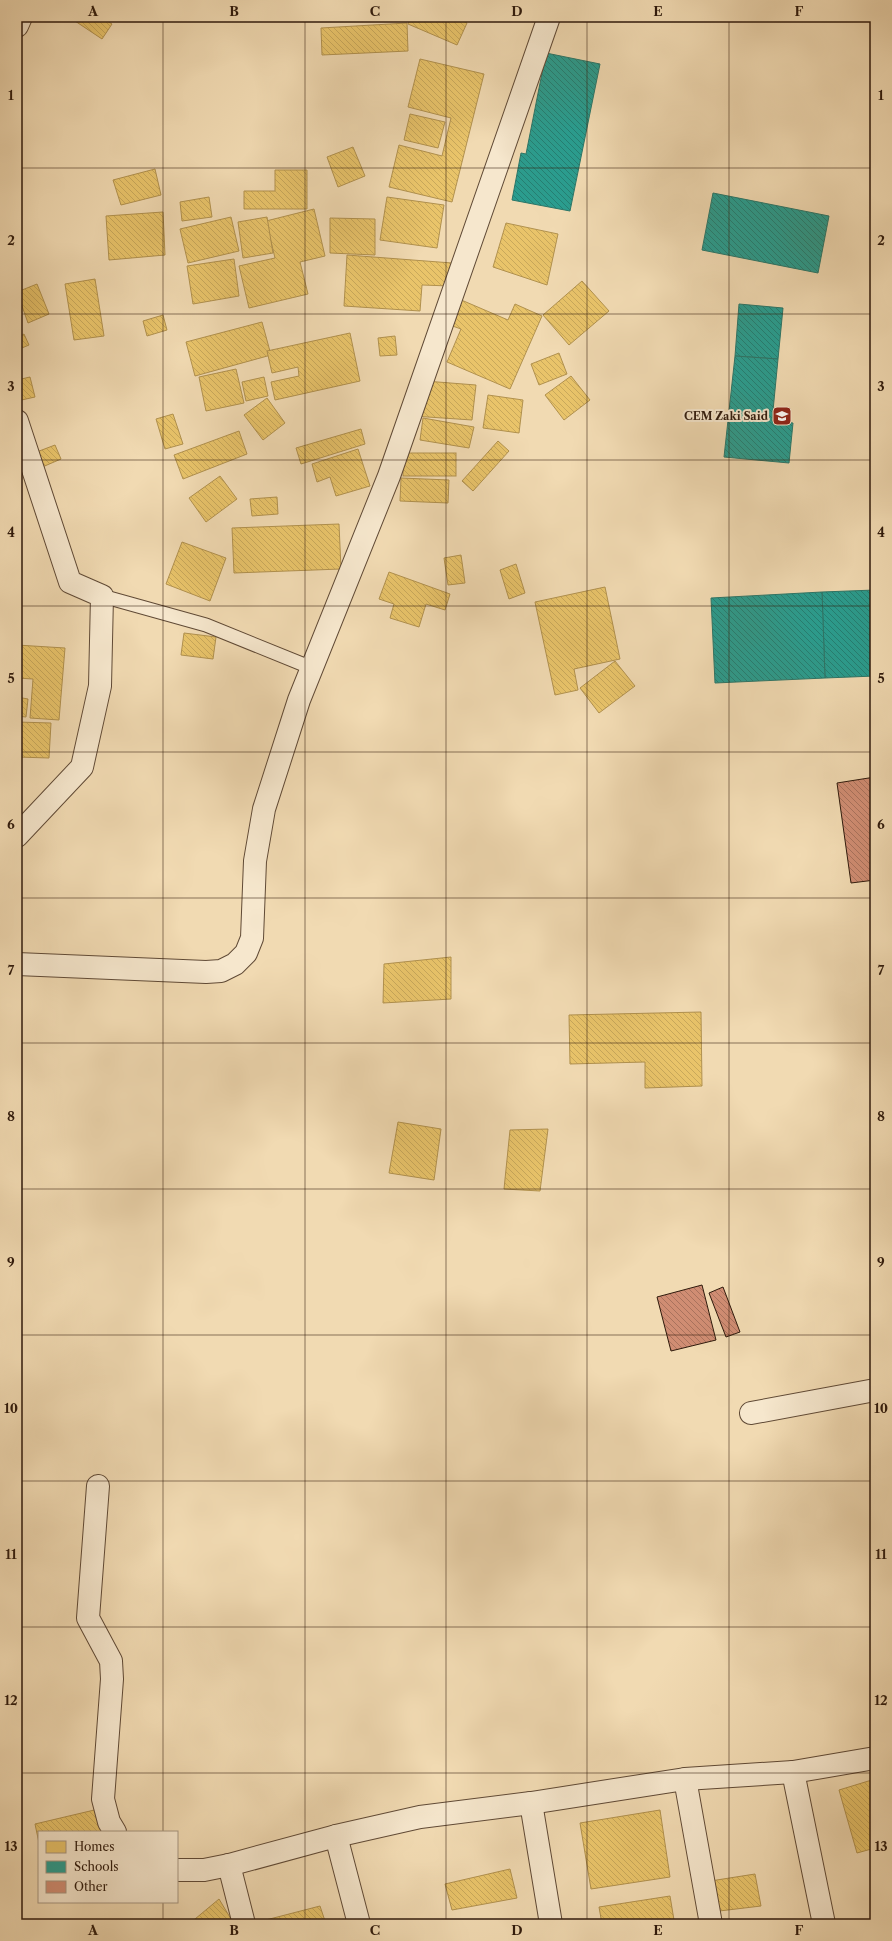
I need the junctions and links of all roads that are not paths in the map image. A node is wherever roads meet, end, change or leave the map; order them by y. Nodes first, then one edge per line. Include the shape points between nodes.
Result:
1 (21, 17) edge
2 (549, 17) edge
3 (17, 26) edge
4 (17, 421) edge
5 (102, 596) junction
6 (312, 668) junction
7 (17, 836) edge
8 (17, 964) edge
9 (875, 1390) edge
10 (752, 1413) dead end
11 (98, 1486) dead end
12 (875, 1758) edge
13 (793, 1772) junction
14 (685, 1779) junction
15 (531, 1803) junction
16 (114, 1831) edge
17 (336, 1836) junction
18 (229, 1865) junction
19 (178, 1870) edge
20 (244, 1924) edge
21 (358, 1924) edge
22 (550, 1924) edge
23 (711, 1924) edge
24 (824, 1924) edge

1 - 3 street
2 - 6 street via 388,476
4 - 5 street via 70,582
5 - 6 lane via 206,625
5 - 7 street via 100,686 82,767
6 - 8 street via 264,809 255,861 252,938 246,952 235,964 221,971 206,972
9 - 10 street
11 - 16 street via 88,1618 111,1661 112,1679 103,1799 109,1822
12 - 13 street
13 - 14 street
13 - 24 street
14 - 15 street
14 - 23 street
15 - 17 street via 420,1817
15 - 22 street
17 - 18 street
17 - 21 street
18 - 19 street via 204,1870
18 - 20 street

